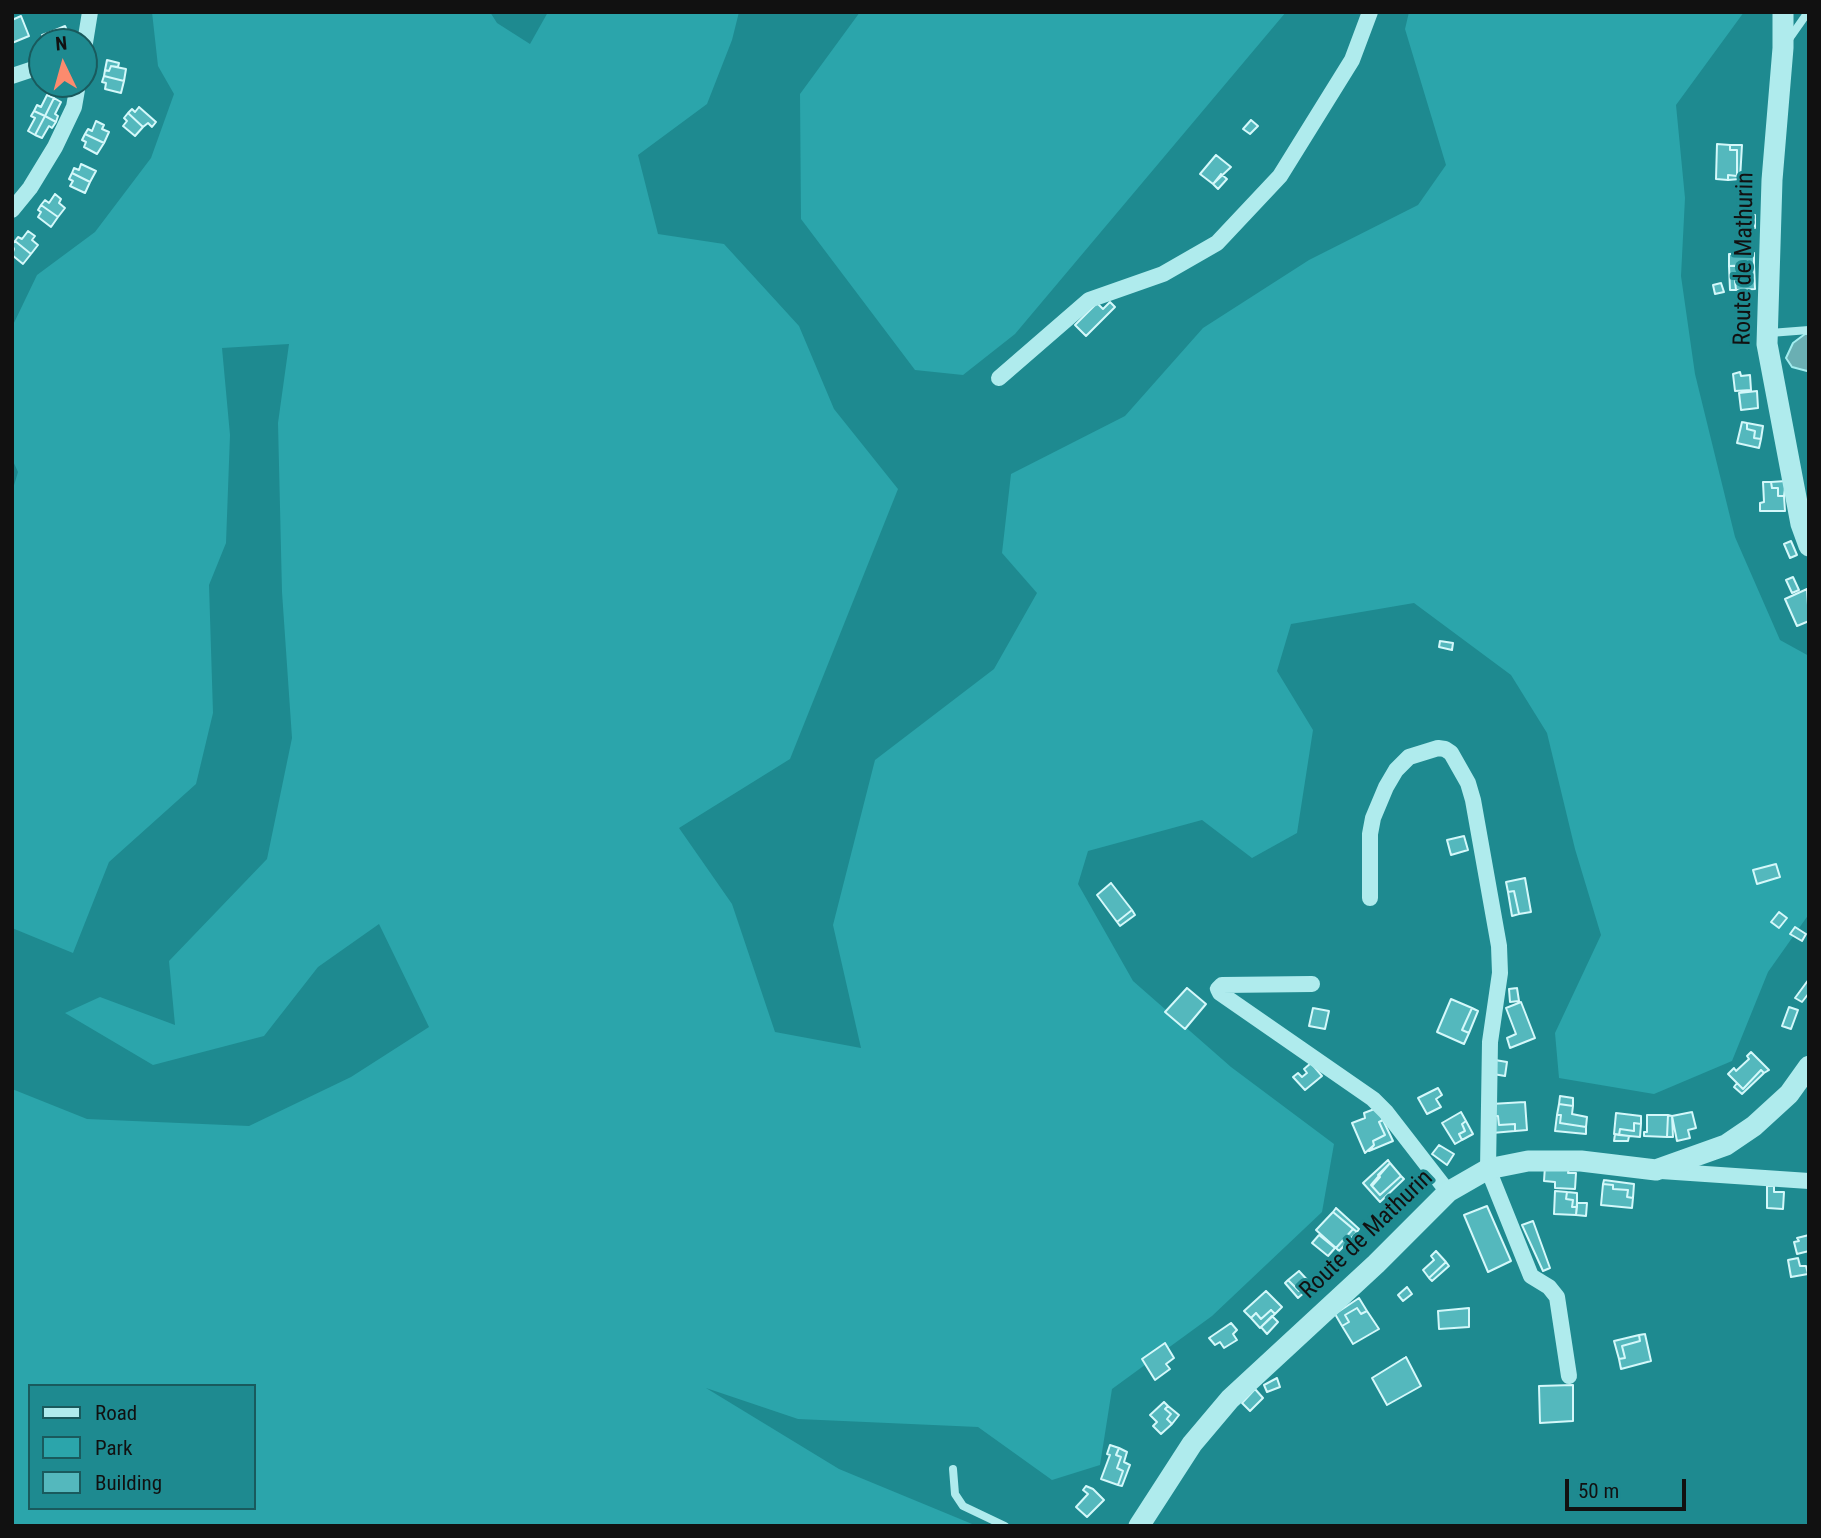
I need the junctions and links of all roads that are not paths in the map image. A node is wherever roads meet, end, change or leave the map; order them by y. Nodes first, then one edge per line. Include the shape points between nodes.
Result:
1 (1370, 12) edge
2 (1783, 12) edge
3 (1808, 12) edge
4 (1783, 48) junction
5 (76, 98) edge
6 (12, 210) edge
7 (1809, 330) edge
8 (1767, 334) junction
9 (999, 378) dead end
10 (1809, 546) edge
11 (1370, 898) dead end
12 (1312, 984) dead end
13 (1809, 1066) edge
14 (1488, 1169) junction
15 (1656, 1170) junction
16 (1809, 1181) edge
17 (1448, 1192) junction
18 (1569, 1376) dead end
19 (953, 1469) dead end
20 (1005, 1526) edge
21 (1139, 1526) edge

1 - 9 street via 1352,60 1280,176 1217,243 1163,274 1089,300
2 - 4 street, Route de Mathurin
3 - 4 lane
4 - 8 street, Route de Mathurin via 1772,180
5 - 6 street via 55,147
7 - 8 lane
8 - 10 street, Route de Mathurin via 1775,394
11 - 14 street via 1370,834 1386,787 1409,757 1444,749 1451,753 1473,800 1499,946 1500,973 1490,1042
12 - 17 street via 1222,985 1218,989 1373,1099
13 - 15 street, Route de Mathurin via 1789,1094 1754,1126 1726,1145
14 - 15 street, Route de Mathurin via 1559,1161
14 - 17 street, Route de Mathurin
14 - 18 street via 1531,1276 1557,1297
15 - 16 street
17 - 21 street, Route de Mathurin via 1230,1399 1192,1444
19 - 20 lane via 955,1494 963,1506

